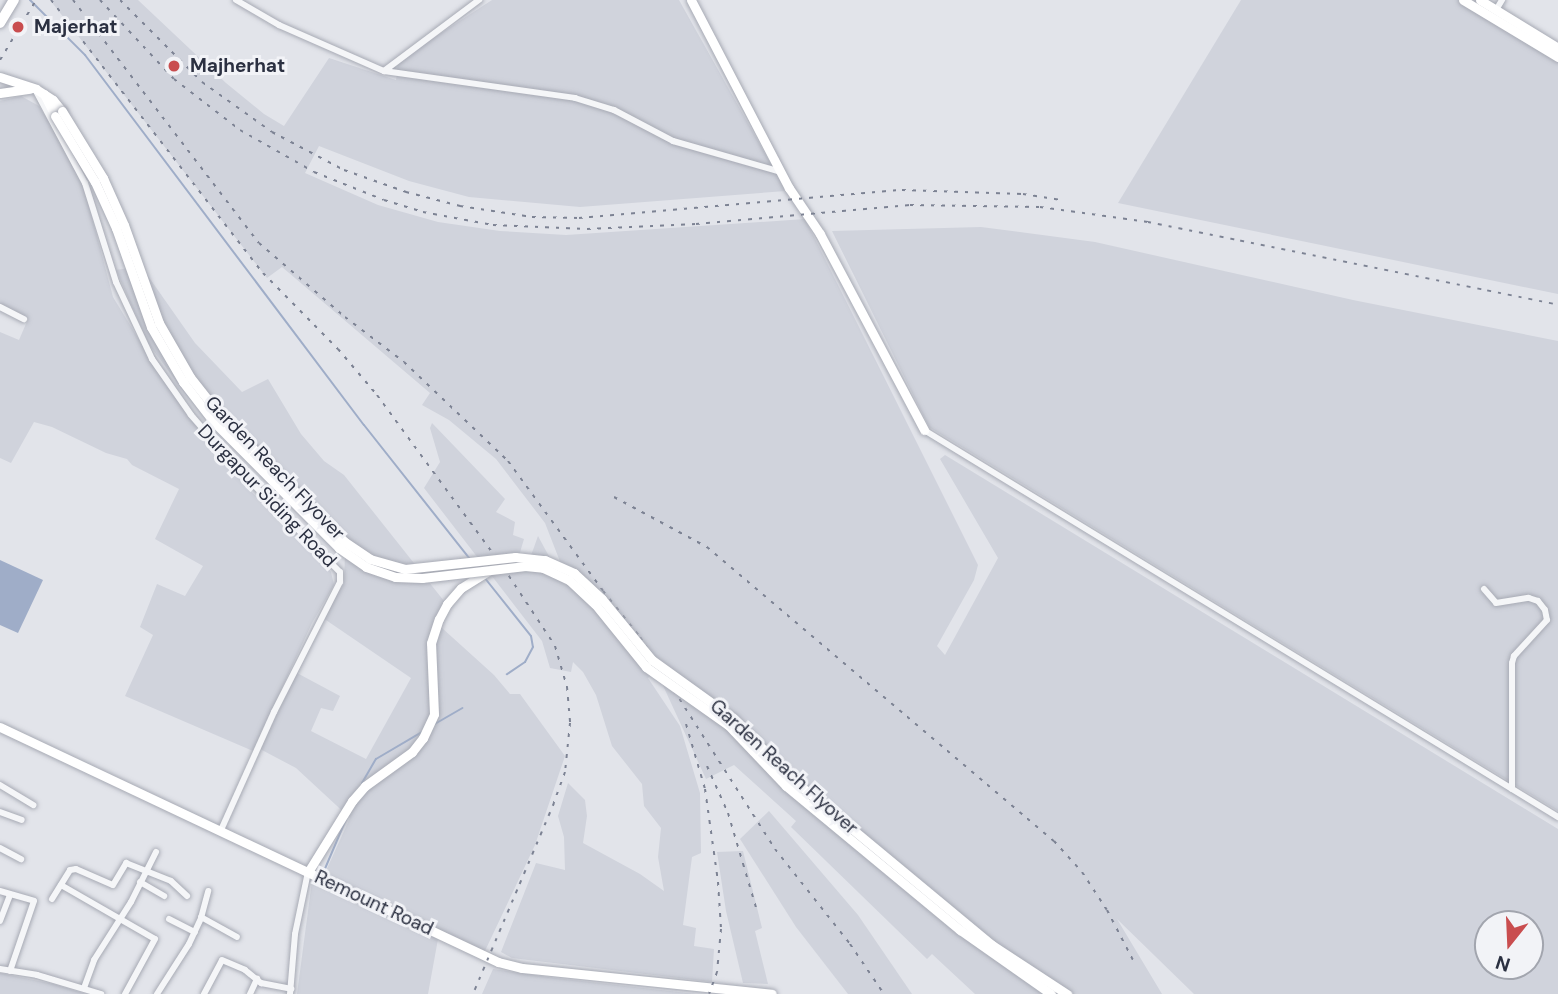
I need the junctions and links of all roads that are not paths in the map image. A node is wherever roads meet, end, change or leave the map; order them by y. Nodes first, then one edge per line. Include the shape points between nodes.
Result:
1 (5, 0) edge
2 (14, 0) edge
3 (236, 0) edge
4 (479, 0) edge
5 (691, 0) edge
6 (1463, 0) edge
7 (1480, 0) edge
8 (1502, 0) edge
9 (0, 9) edge
10 (1496, 10) junction
11 (0, 23) edge
12 (1558, 48) edge
13 (1558, 57) edge
14 (384, 71) junction
15 (0, 77) edge
16 (40, 91) junction
17 (0, 93) edge
18 (58, 113) junction
19 (781, 172) junction
20 (0, 307) edge
21 (24, 319) dead end
22 (924, 430) joint
23 (496, 567) junction
24 (1484, 589) dead end
25 (0, 727) edge
26 (0, 785) edge
27 (1513, 789) junction
28 (33, 805) dead end
29 (0, 812) edge
30 (1558, 817) edge
31 (22, 820) dead end
32 (221, 830) junction
33 (0, 848) edge
34 (156, 852) dead end
35 (21, 859) dead end
36 (145, 870) junction
37 (308, 872) junction
38 (140, 882) junction
39 (61, 886) junction
40 (0, 891) edge
41 (208, 891) dead end
42 (10, 895) junction
43 (164, 896) dead end
44 (187, 896) dead end
45 (52, 899) dead end
46 (2, 909) edge
47 (201, 917) junction
48 (169, 919) dead end
49 (0, 921) edge
50 (119, 921) junction
51 (195, 932) junction
52 (237, 937) dead end
53 (0, 969) edge
54 (10, 971) junction
55 (257, 979) junction
56 (84, 988) junction
57 (291, 991) edge
58 (101, 994) edge
59 (125, 994) edge
60 (158, 994) edge
61 (204, 994) edge
62 (250, 994) edge
63 (772, 994) edge
64 (1051, 994) edge
65 (1067, 994) edge

1 - 9 highway
2 - 11 highway
3 - 14 street via 279,25
4 - 14 street
5 - 19 main road
6 - 13 main road
7 - 10 main road
8 - 10 street
10 - 12 main road
14 - 19 street via 593,102 673,141
15 - 16 main road
16 - 17 main road
16 - 18 main road, Garden Reach Flyover
16 - 32 street, Durgapur Siding Road via 49,119 85,183 116,282 152,359 227,458 340,572 341,582 279,701
18 - 23 main road, Garden Reach Flyover, bridge via 105,202 150,327 213,421 339,548 366,567 413,578
18 - 65 main road, Garden Reach Flyover, bridge via 103,178 154,314 190,377 220,415 345,542 370,559 397,568 422,569 515,556 545,560 574,573 652,660 734,719 792,779 992,945
19 - 22 main road via 820,234
20 - 21 street
22 - 27 street
23 - 37 main road, bridge via 461,588 439,619 431,643 434,714 423,738 396,766 365,786
23 - 64 main road, Garden Reach Flyover, bridge via 543,568 576,586 646,667 728,725 786,786 969,938
24 - 27 street via 1496,603 1538,601 1547,620 1512,663
25 - 32 main road, Remount Road
26 - 28 street
27 - 30 street
29 - 31 street
32 - 37 main road, Remount Road
33 - 35 street
34 - 36 street
36 - 38 street
36 - 39 street via 126,863 113,886 69,870
36 - 44 street via 171,881
37 - 57 street via 295,934
37 - 63 main road, Remount Road via 498,962
38 - 43 street
38 - 50 street
39 - 45 street
39 - 50 street
40 - 42 street
41 - 47 street
42 - 46 street
42 - 54 street via 34,901
46 - 49 street
47 - 51 street
47 - 52 street
48 - 51 street
50 - 56 street via 94,960
50 - 59 street via 155,939
51 - 60 street
53 - 54 street
54 - 56 street
55 - 57 street
55 - 61 street via 222,960
55 - 62 street
56 - 58 street

